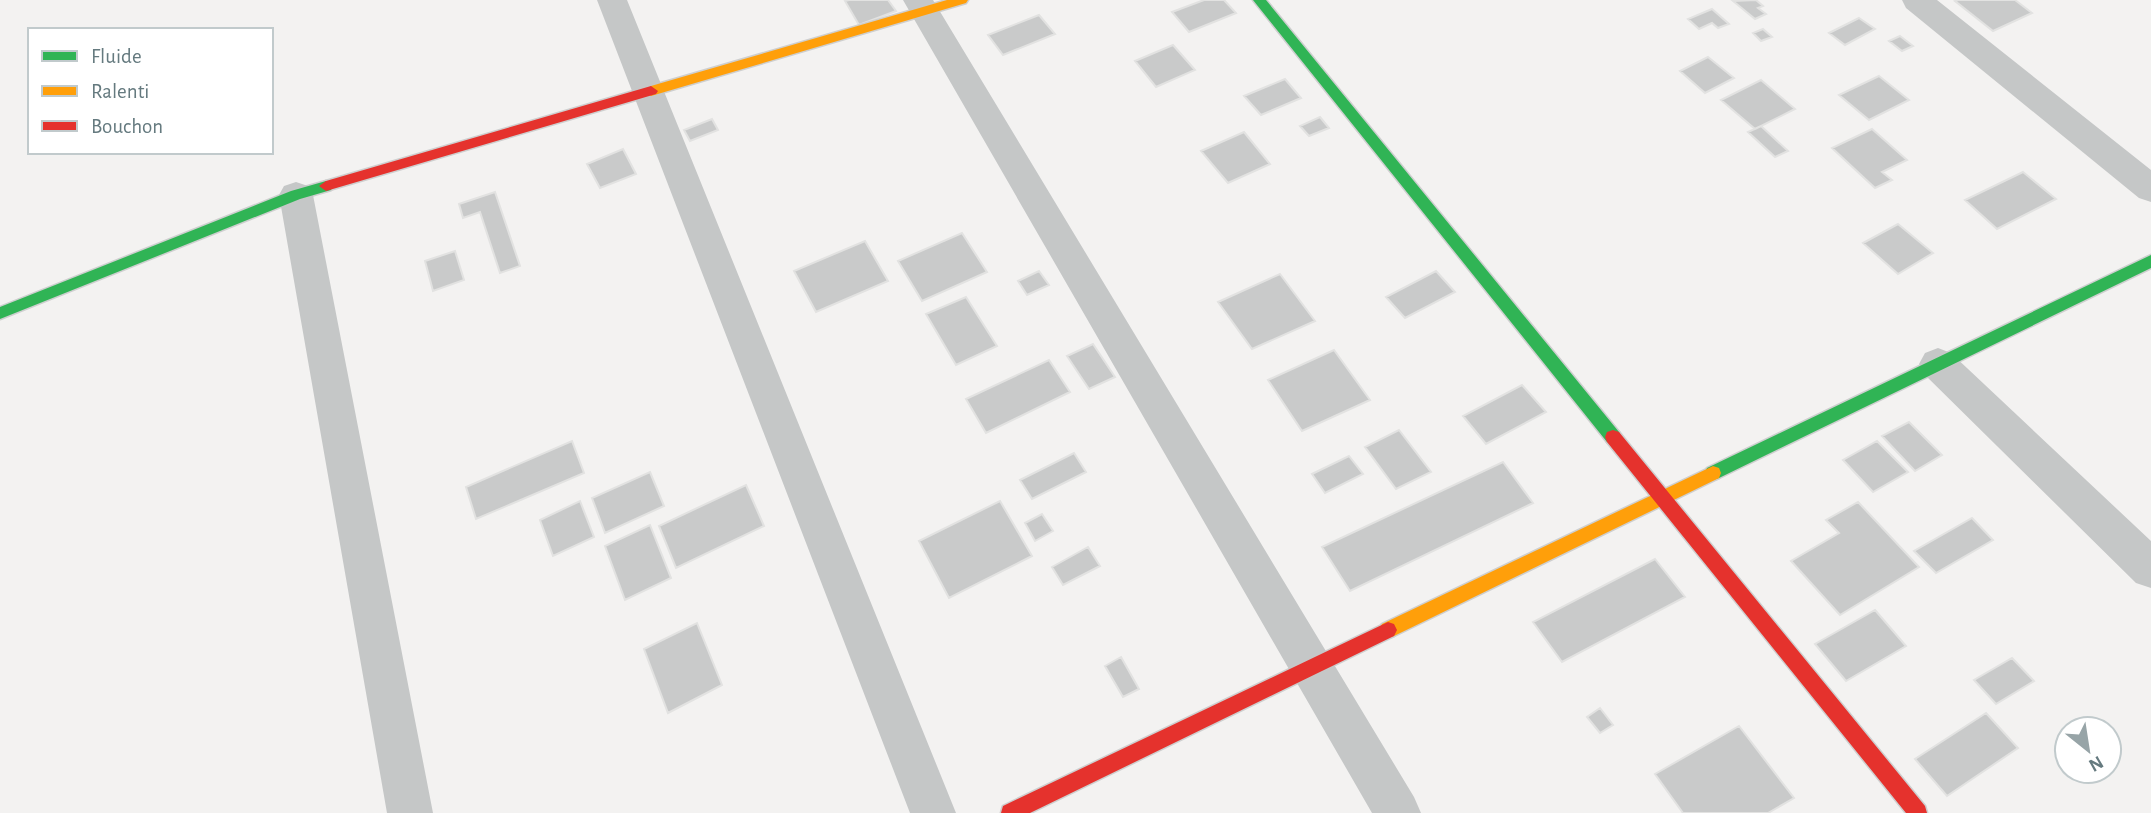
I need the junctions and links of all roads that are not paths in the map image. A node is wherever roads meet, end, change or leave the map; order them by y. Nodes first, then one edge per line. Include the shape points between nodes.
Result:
1 (612, 0) edge
2 (962, 0) edge
3 (1259, 0) edge
4 (1917, 0) edge
5 (921, 6) edge
6 (649, 92) junction
7 (2151, 189) edge
8 (296, 195) junction
9 (2151, 261) edge
10 (0, 313) edge
11 (1937, 364) junction
12 (1662, 497) junction
13 (2151, 569) edge
14 (1312, 667) junction
15 (410, 813) edge
16 (933, 813) edge
17 (1010, 813) edge
18 (1398, 813) edge
19 (1918, 813) edge

1 - 6 street
2 - 5 street
3 - 12 street
4 - 7 street
5 - 6 street
5 - 14 street
6 - 8 street
6 - 16 street
8 - 10 street
8 - 15 street
9 - 11 street
11 - 12 street
11 - 13 street
12 - 14 street
12 - 19 street
14 - 17 street
14 - 18 street

